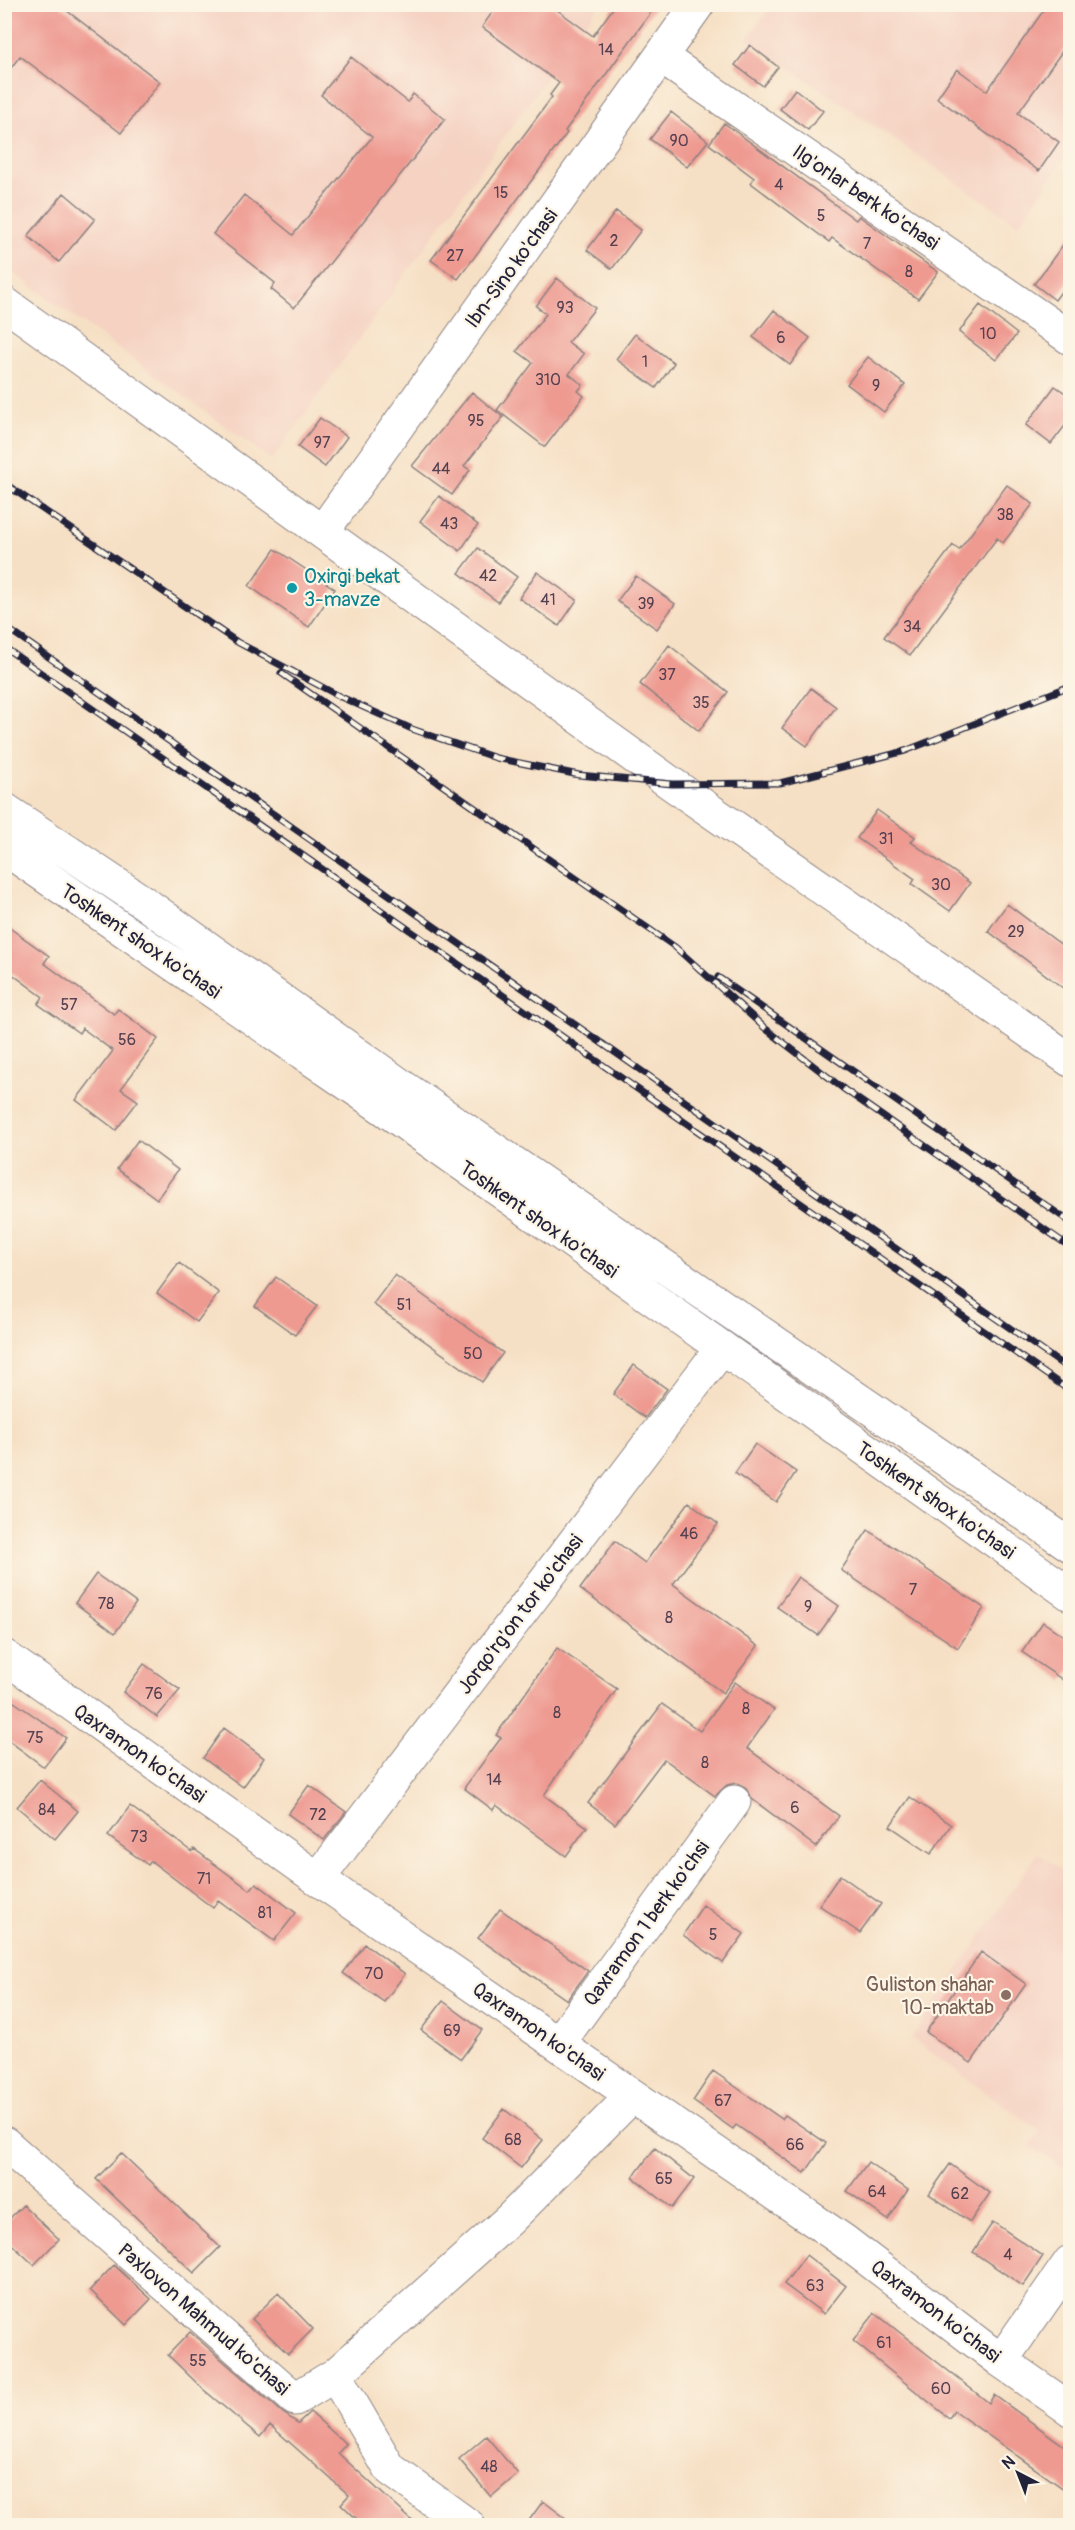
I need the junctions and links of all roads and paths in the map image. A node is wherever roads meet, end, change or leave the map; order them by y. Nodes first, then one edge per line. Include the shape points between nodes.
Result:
1 (698, 4) edge
2 (661, 57) junction
3 (4, 303) edge
4 (1071, 338) edge
5 (323, 531) junction
6 (4, 809) edge
7 (4, 848) edge
8 (1071, 1060) edge
9 (394, 1099) junction
10 (722, 1348) junction
11 (1071, 1545) edge
12 (1071, 1593) edge
13 (4, 1656) edge
14 (734, 1802) dead end
15 (318, 1879) junction
16 (558, 2044) junction
17 (632, 2096) junction
18 (4, 2143) edge
19 (1071, 2262) edge
20 (1001, 2361) junction
21 (335, 2375) junction
22 (1071, 2409) edge
23 (469, 2526) edge

1 - 2 main road, Ibn-Sino ko'chasi
2 - 4 main road, Ilg'orlar berk ko'chasi
2 - 5 main road, Ibn-Sino ko'chasi
3 - 5 main road
5 - 8 main road via 672,784
6 - 9 main road, Toshkent shox ko'chasi via 143,902
7 - 9 main road, Toshkent shox ko'chasi
9 - 10 main road, Toshkent shox ko'chasi
9 - 11 main road, Toshkent shox ko'chasi
10 - 12 main road, Toshkent shox ko'chasi
10 - 15 main road, Jorqo'rg'on tor ko'chasi
13 - 15 main road, Qaxramon ko'chasi
14 - 16 main road, Qaxramon 1 berk ko'chsi
15 - 16 main road, Qaxramon ko'chasi
16 - 17 main road, Qaxramon ko'chasi
17 - 20 main road, Qaxramon ko'chasi via 844,2241
17 - 21 main road via 510,2219
18 - 21 main road, Paxlovon Mahmud ko'chasi via 295,2398
19 - 20 main road
20 - 22 main road, Qaxramon ko'chasi
21 - 23 main road via 390,2469

